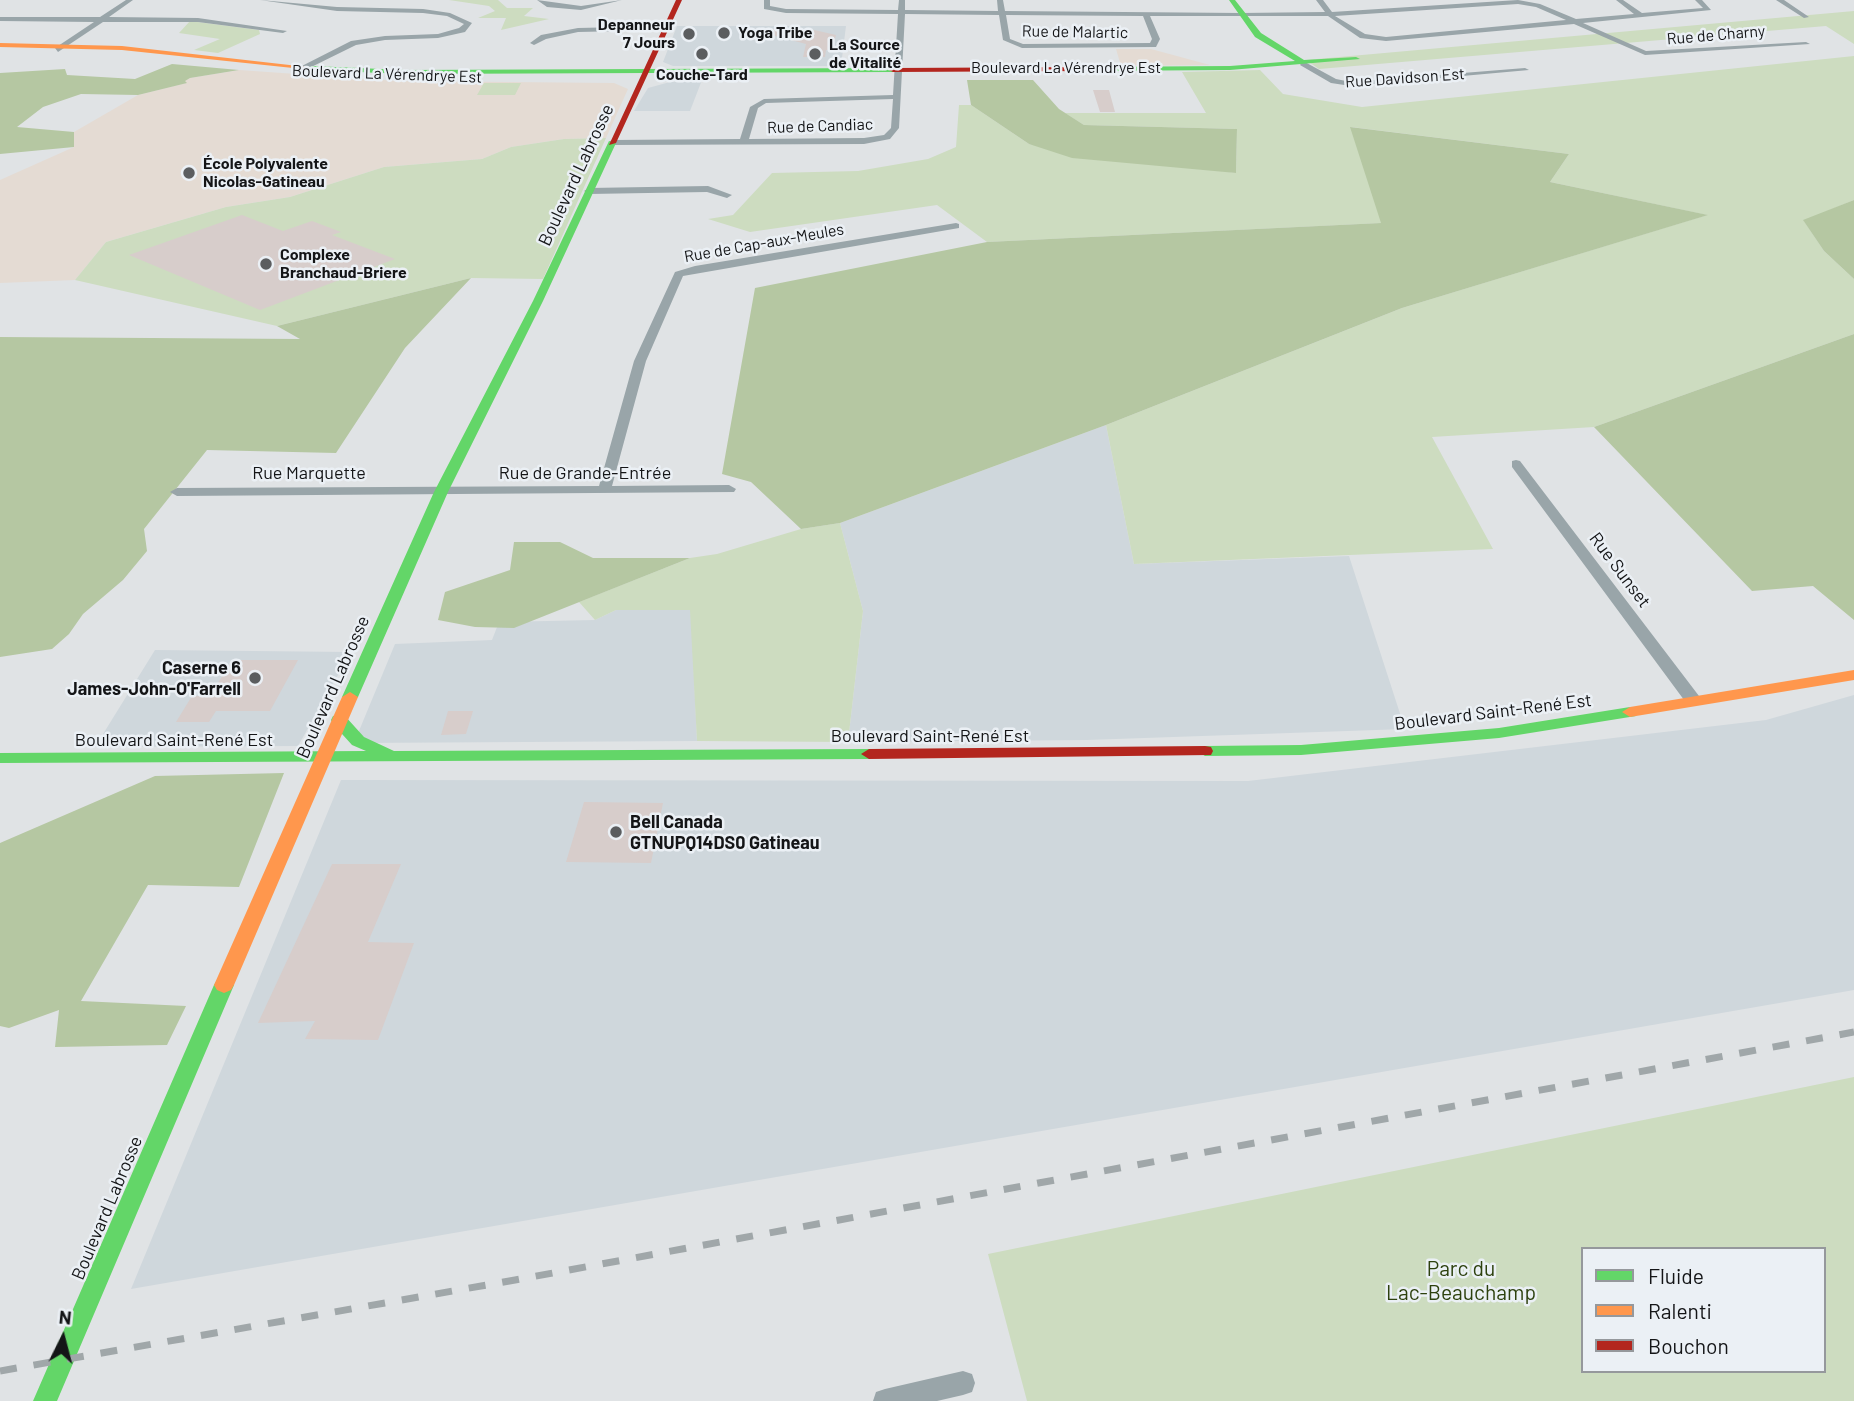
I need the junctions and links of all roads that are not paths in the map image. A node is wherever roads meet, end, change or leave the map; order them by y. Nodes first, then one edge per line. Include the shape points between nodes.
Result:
1 (130, 0) edge
2 (263, 0) edge
3 (540, 0) edge
4 (619, 0) edge
5 (679, 0) edge
6 (766, 0) edge
7 (902, 0) edge
8 (1000, 0) edge
9 (1233, 0) edge
10 (1319, 0) edge
11 (1619, 0) edge
12 (1698, 0) edge
13 (1779, 0) edge
14 (292, 1) edge
15 (902, 12) junction
16 (1002, 13) junction
17 (1146, 15) junction
18 (1241, 15) junction
19 (1330, 15) junction
20 (1641, 16) junction
21 (1806, 17) dead end
22 (0, 19) edge
23 (99, 20) junction
24 (1573, 23) junction
25 (666, 28) junction
26 (283, 31) dead end
27 (384, 38) joint
28 (354, 43) joint
29 (534, 43) dead end
30 (1807, 44) dead end
31 (0, 47) edge
32 (62, 48) junction
33 (655, 51) junction
34 (1356, 59) dead end
35 (1303, 63) junction
36 (302, 69) junction
37 (900, 69) junction
38 (1525, 70) dead end
39 (645, 74) junction
40 (719, 74) junction
41 (572, 75) junction
42 (896, 97) junction
43 (631, 100) junction
44 (744, 142) junction
45 (613, 143) junction
46 (589, 191) junction
47 (727, 195) dead end
48 (956, 226) dead end
49 (1516, 464) dead end
50 (729, 489) dead end
51 (604, 490) junction
52 (177, 492) dead end
53 (441, 492) junction
54 (1854, 675) edge
55 (1693, 700) junction
56 (340, 720) junction
57 (0, 758) edge
58 (322, 758) junction
59 (403, 758) junction
60 (963, 1383) dead end
61 (45, 1401) edge
62 (885, 1401) edge

1 - 23 street
2 - 14 street
3 - 4 street via 547,5 581,8
5 - 25 main road, Boulevard Labrosse
6 - 15 street, Rue de Charny via 766,8 777,11
7 - 15 street, Rue de Candiac
8 - 16 street, Rue de Malartic
9 - 18 main road, Rue Davidson Est
10 - 19 street
11 - 20 street
12 - 20 street via 1709,9
13 - 21 street
14 - 27 street via 337,9 436,12 468,23 462,30 438,36
15 - 16 street, Rue de Charny
15 - 37 street, Rue de Candiac
16 - 17 street, Rue de Charny
16 - 17 street, Rue de Malartic via 1008,42 1033,47 1153,45 1156,39
17 - 18 street, Rue de Charny
18 - 19 street, Rue de Charny
18 - 35 main road, Rue Davidson Est via 1258,35
19 - 24 street, Rue de Charny via 1518,2 1534,4
19 - 24 street via 1363,36 1379,39
20 - 24 street
22 - 23 street
23 - 26 street via 198,20
23 - 32 street
24 - 30 street, Rue de Charny via 1652,54
25 - 29 street via 578,30
25 - 33 main road, Boulevard Labrosse
27 - 28 street via 358,37
28 - 36 street
31 - 32 main road, Boulevard La Vérendrye Est
32 - 36 main road, Boulevard La Vérendrye Est
32 - 36 main road, Boulevard La Vérendrye Est via 148,50
33 - 39 main road, Boulevard Labrosse
33 - 40 main road via 661,66
33 - 41 main road via 630,67
34 - 35 main road, Boulevard La Vérendrye Est
35 - 37 main road, Boulevard La Vérendrye Est via 1230,68
35 - 38 street, Rue Davidson Est via 1344,84
36 - 41 main road, Boulevard La Vérendrye Est
37 - 40 main road, Boulevard La Vérendrye Est
37 - 42 street, Rue de Candiac
39 - 40 main road, Boulevard La Vérendrye Est
39 - 41 main road, Boulevard La Vérendrye Est
39 - 43 main road, Boulevard Labrosse
40 - 43 main road via 659,82
41 - 43 main road via 622,82 631,88
42 - 44 street via 764,101 754,107
42 - 44 street, Rue de Candiac via 895,131 879,139
43 - 45 main road, Boulevard Labrosse
44 - 45 street, Rue de Candiac
45 - 46 main road, Boulevard Labrosse
46 - 47 street via 708,190
46 - 53 main road, Boulevard Labrosse
48 - 51 street, Rue de Cap-aux-Meules via 679,274 640,361
49 - 55 street, Rue Sunset
50 - 51 street, Rue de Grande-Entrée
51 - 53 street, Rue de Grande-Entrée
52 - 53 street, Rue Marquette
53 - 56 main road, Boulevard Labrosse
54 - 55 main road, Boulevard Saint-René Est
55 - 59 main road, Boulevard Saint-René Est via 1499,733 1301,750
56 - 58 main road, Boulevard Labrosse
56 - 59 main road via 358,741
57 - 58 main road, Boulevard Saint-René Est
58 - 59 main road, Boulevard Saint-René Est
58 - 61 main road, Boulevard Labrosse
60 - 62 street

